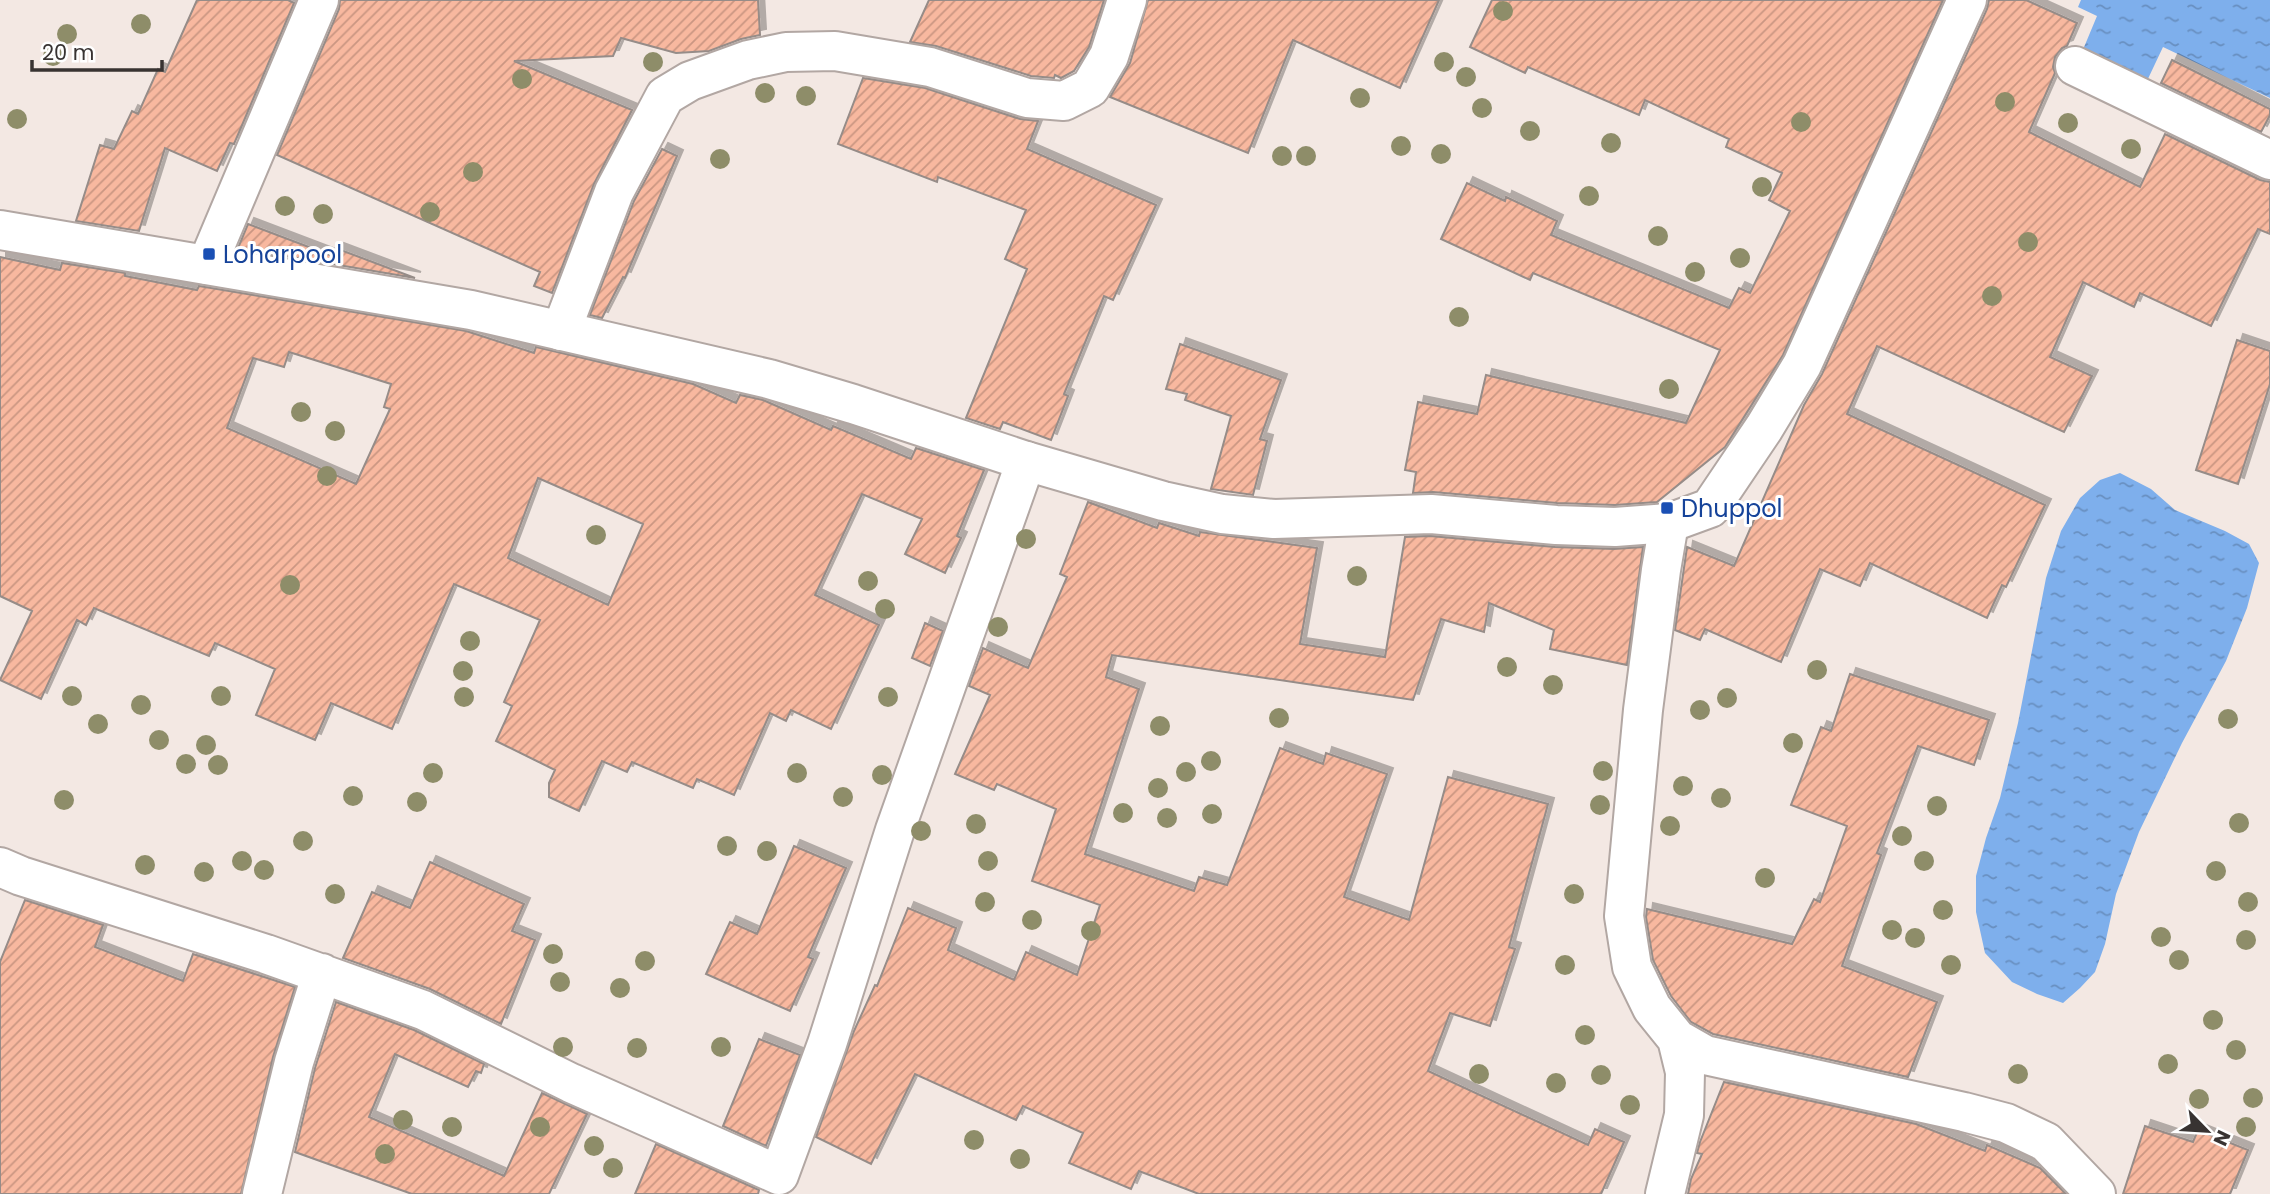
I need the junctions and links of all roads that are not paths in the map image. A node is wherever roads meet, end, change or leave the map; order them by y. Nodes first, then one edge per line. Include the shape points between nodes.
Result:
1 (318, 0) edge
2 (1127, 0) edge
3 (1968, 0) edge
4 (2075, 66) dead end
5 (2270, 160) edge
6 (0, 230) edge
7 (207, 265) junction
8 (561, 331) junction
9 (1026, 461) junction
10 (1670, 523) junction
11 (0, 867) edge
12 (322, 973) junction
13 (1677, 1039) junction
14 (262, 1194) edge
15 (1665, 1194) edge
16 (2096, 1194) edge

1 - 7 street
2 - 8 street via 1109,57 1090,88 1064,101 1027,98 930,66 835,51 786,52 690,81 665,96 614,192
3 - 10 street via 1801,365 1710,508
4 - 5 street
6 - 7 street
7 - 8 street via 471,310
8 - 9 street via 769,379
9 - 10 street via 1222,514 1274,519 1431,514 1615,527
9 - 12 street via 779,1175 571,1083 423,1010
10 - 13 street via 1643,710 1624,916 1632,967 1652,1008
11 - 12 street
12 - 14 street via 294,1062
13 - 15 street via 1685,1072 1684,1115
13 - 16 street via 1705,1055 2006,1123 2046,1142

